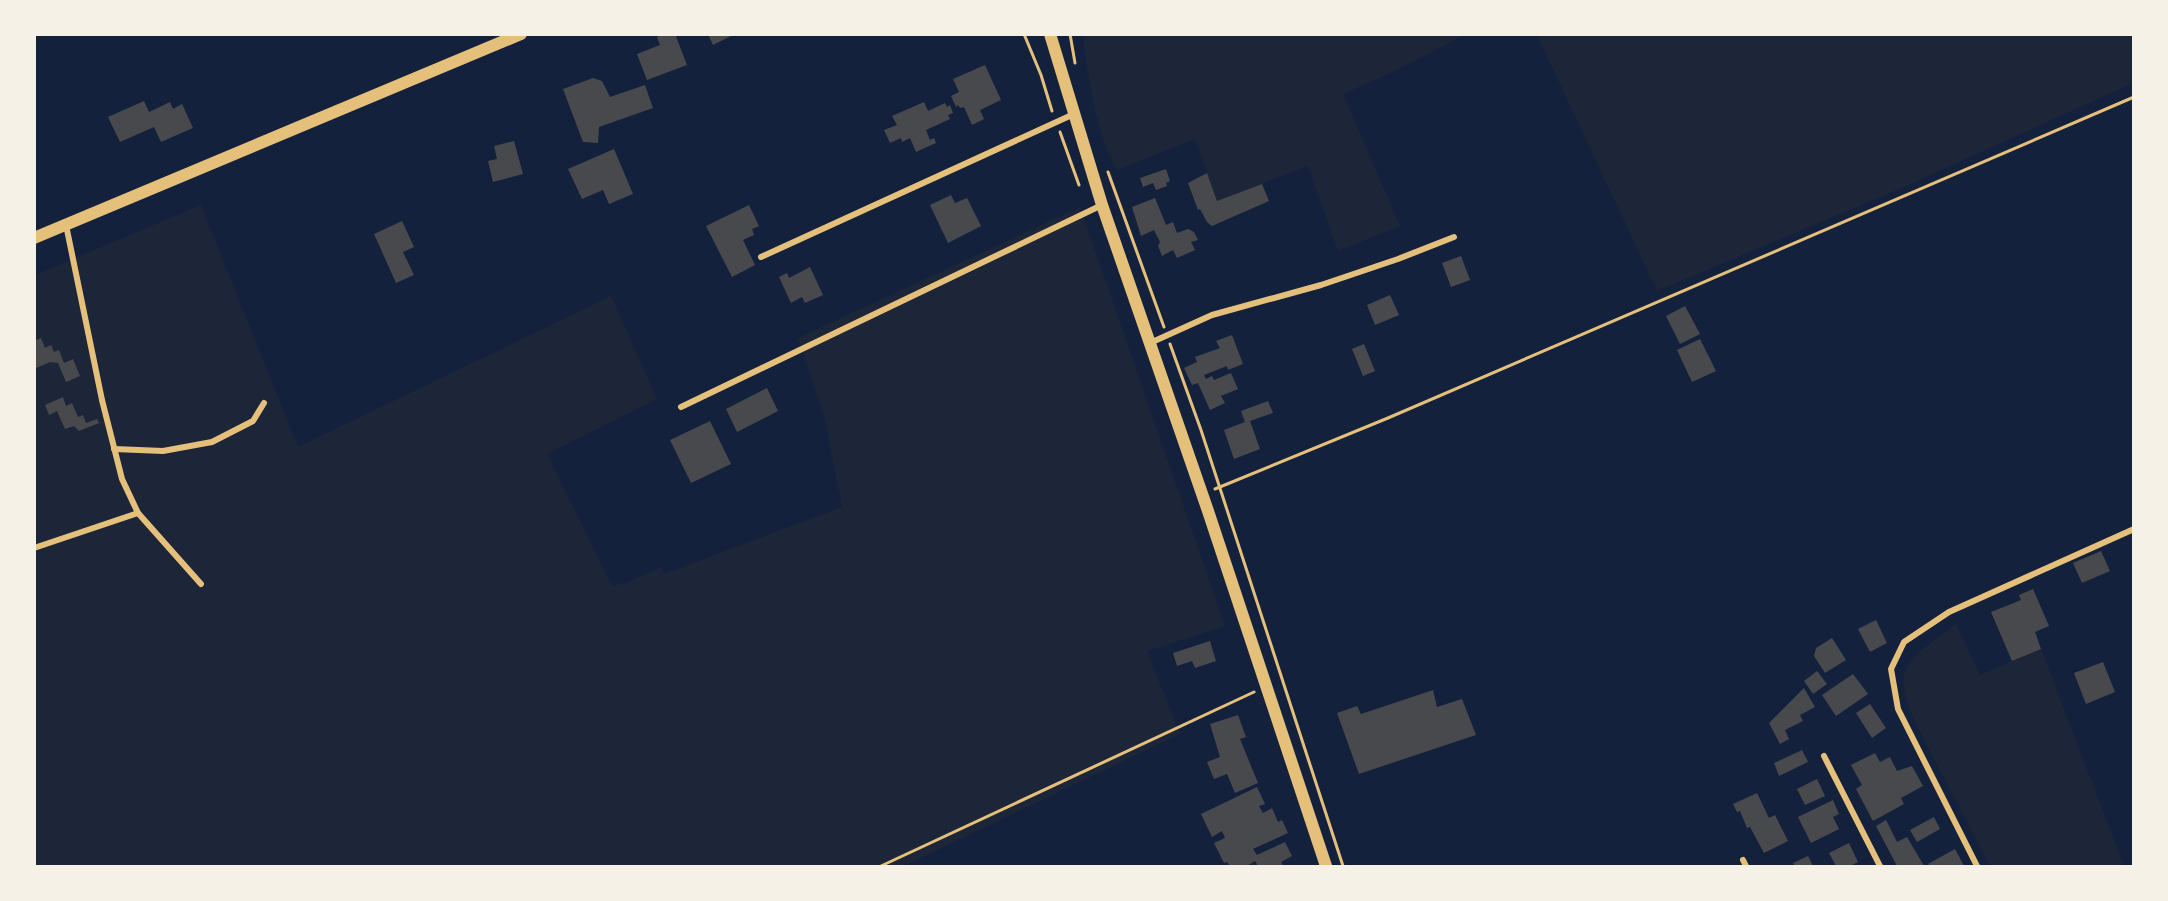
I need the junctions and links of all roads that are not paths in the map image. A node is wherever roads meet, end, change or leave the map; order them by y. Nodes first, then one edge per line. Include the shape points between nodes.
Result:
1 (521, 34) edge
2 (1050, 34) edge
3 (1076, 114) junction
4 (1101, 205) junction
5 (66, 225) junction
6 (1454, 237) dead end
7 (34, 238) edge
8 (761, 257) dead end
9 (1150, 343) junction
10 (264, 403) dead end
11 (681, 406) dead end
12 (114, 449) junction
13 (138, 513) junction
14 (2133, 529) edge
15 (34, 548) edge
16 (201, 584) dead end
17 (1824, 756) dead end
18 (1743, 860) dead end
19 (1326, 867) edge
20 (1746, 867) edge
21 (1880, 867) edge
22 (1977, 867) edge

1 - 5 main road
2 - 3 main road
3 - 4 main road
3 - 8 street
4 - 9 main road
4 - 11 street
5 - 7 main road
5 - 12 street
6 - 9 street via 1321,285 1212,315
9 - 19 main road
10 - 12 street via 253,421 212,442 163,451
12 - 13 street
13 - 15 street
13 - 16 street
14 - 22 street via 1949,612 1904,642 1891,669 1898,709
17 - 21 street
18 - 20 street

